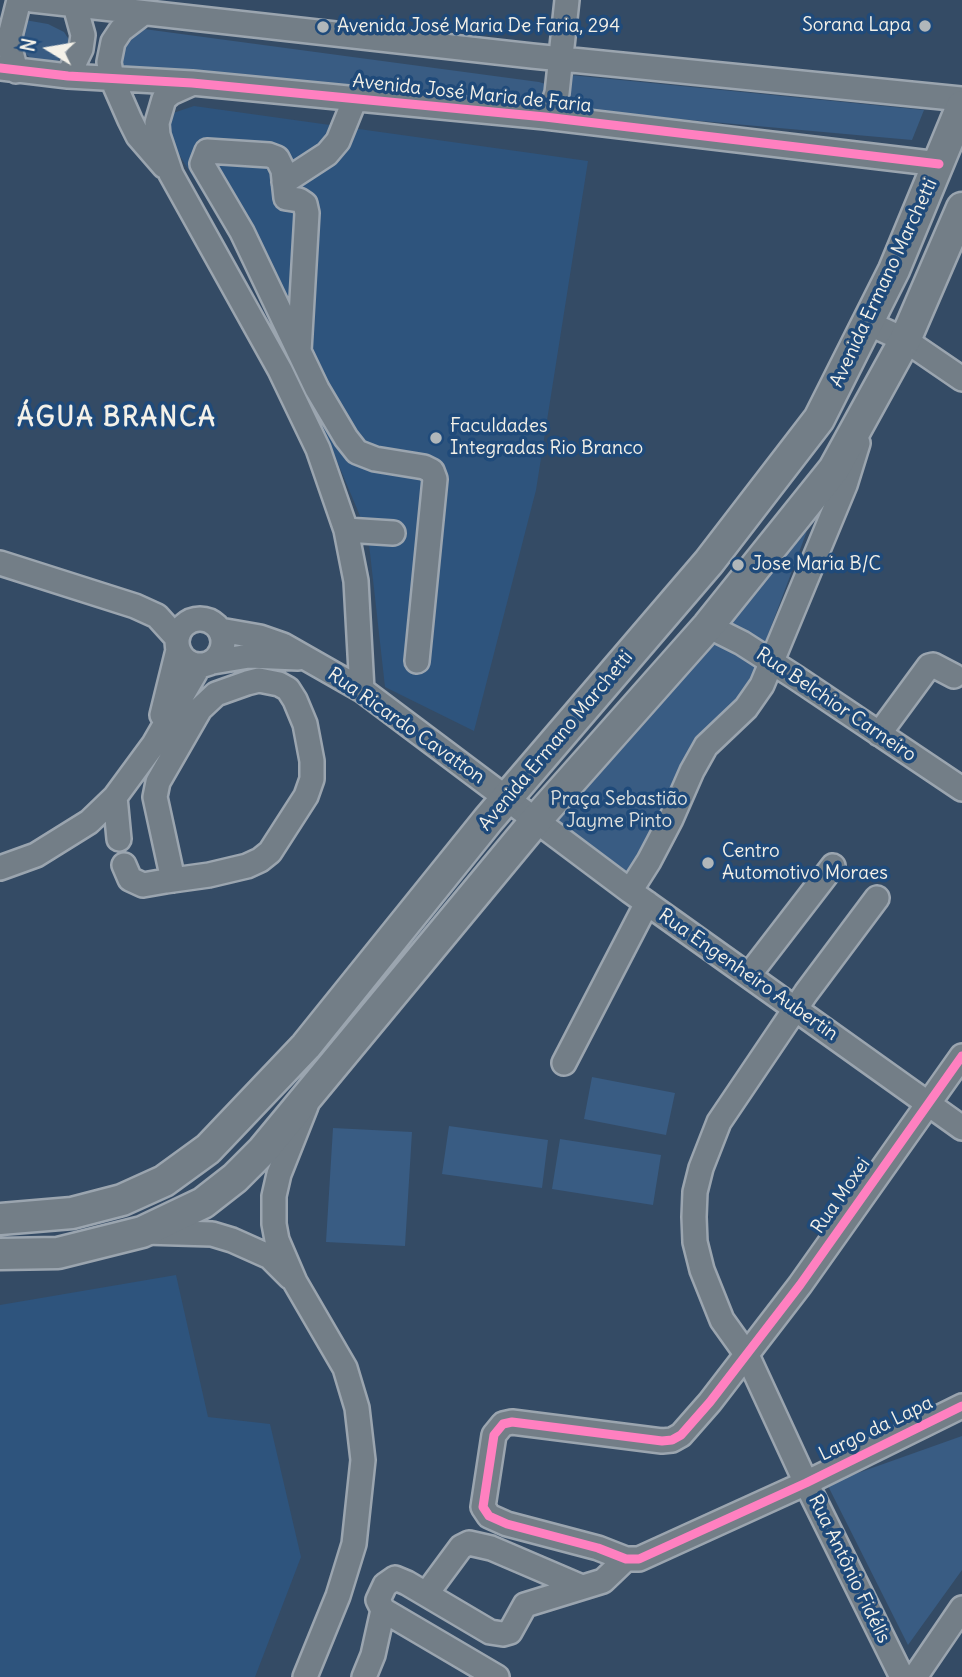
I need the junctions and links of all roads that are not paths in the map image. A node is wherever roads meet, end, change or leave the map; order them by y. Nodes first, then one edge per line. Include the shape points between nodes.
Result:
1 (19, 0) edge
2 (32, 0) edge
3 (75, 6) junction
4 (566, 10) edge
5 (142, 14) junction
6 (531, 56) junction
7 (561, 58) junction
8 (8, 69) edge
9 (68, 76) junction
10 (112, 79) junction
11 (192, 83) junction
12 (355, 99) junction
13 (962, 99) edge
14 (962, 106) edge
15 (545, 117) junction
16 (939, 164) junction
17 (171, 173) junction
18 (284, 182) junction
19 (962, 208) edge
20 (868, 323) junction
21 (905, 340) junction
22 (299, 351) junction
23 (962, 379) edge
24 (864, 418) junction
25 (346, 530) junction
26 (410, 535) junction
27 (0, 563) edge
28 (708, 626) junction
29 (220, 630) junction
30 (178, 644) junction
31 (308, 659) junction
32 (417, 661) dead end
33 (772, 663) junction
34 (206, 664) junction
35 (954, 676) dead end
36 (362, 690) junction
37 (879, 734) junction
38 (155, 744) junction
39 (962, 789) edge
40 (115, 797) junction
41 (507, 797) junction
42 (537, 819) junction
43 (119, 839) dead end
44 (124, 865) dead end
45 (833, 866) dead end
46 (0, 868) edge
47 (173, 880) junction
48 (638, 897) junction
49 (877, 898) dead end
50 (749, 975) junction
51 (797, 1008) junction
52 (962, 1056) edge
53 (564, 1063) dead end
54 (312, 1090) junction
55 (927, 1103) junction
56 (962, 1128) edge
57 (0, 1219) edge
58 (142, 1232) junction
59 (0, 1254) edge
60 (295, 1282) junction
61 (747, 1355) junction
62 (962, 1406) edge
63 (806, 1483) junction
64 (626, 1559) junction
65 (582, 1587) junction
66 (427, 1592) junction
67 (962, 1608) edge
68 (383, 1609) junction
69 (305, 1677) edge
70 (364, 1677) edge
71 (496, 1677) edge
72 (902, 1677) edge
73 (915, 1677) edge

1 - 8 street
2 - 3 street
3 - 5 street
3 - 9 street via 83,35
4 - 6 street
4 - 7 street
5 - 6 street
5 - 10 street via 113,42
6 - 7 street
7 - 13 street
7 - 15 street via 557,93
8 - 9 street, Avenida José Maria de Faria
9 - 10 street, Avenida José Maria de Faria
10 - 11 street, Avenida José Maria de Faria
10 - 17 street via 138,136
11 - 12 street, Avenida José Maria de Faria
11 - 17 street via 171,93 159,110 158,135
12 - 15 street, Avenida José Maria de Faria
12 - 18 street via 338,141 327,154
14 - 16 main road, Avenida Ermano Marchetti
15 - 16 street, Avenida José Maria de Faria
16 - 20 main road, Avenida Ermano Marchetti
17 - 25 street via 280,370 318,449
18 - 22 street via 286,198 305,204 307,213
18 - 22 street via 277,158 269,155 211,150 202,159
19 - 21 main road, Avenida Ermano Marchetti
20 - 21 street
20 - 41 main road, Avenida Ermano Marchetti via 819,419 709,562
21 - 23 street
21 - 24 main road, Avenida Ermano Marchetti
22 - 26 street via 357,452 432,471 435,480
24 - 28 main road, Avenida Ermano Marchetti via 834,469
24 - 33 street via 845,485
25 - 26 street
25 - 36 street via 356,581
26 - 32 street
27 - 30 street via 135,606 166,624
28 - 33 street, Rua Belchior Carneiro
28 - 42 main road, Avenida Ermano Marchetti
29 - 30 street via 208,620 192,620 180,631
29 - 31 street, Rua Ricardo Cavatton via 260,637
29 - 34 street via 222,651
30 - 34 street via 186,661
30 - 38 street
31 - 34 street, Rua Ricardo Cavatton via 249,656
31 - 36 street, Rua Ricardo Cavatton
33 - 37 street, Rua Belchior Carneiro
33 - 48 street via 746,708 706,746 649,861
34 - 38 street
35 - 37 street via 929,666
36 - 41 street, Rua Ricardo Cavatton
37 - 39 street, Rua Belchior Carneiro
38 - 40 street
40 - 43 street
40 - 46 street via 89,822 36,855
41 - 42 street, Rua Ricardo Cavatton
41 - 57 main road, Avenida Ermano Marchetti via 306,1046 208,1149 164,1181 122,1200 72,1213
42 - 48 street, Rua Engenheiro Aubertin
42 - 54 main road, Avenida Ermano Marchetti
44 - 47 street via 138,884
45 - 50 street
47 - 47 street via 260,860 306,796 312,761 305,724 288,689 260,680 247,682 216,694 200,709 158,782 155,797
48 - 50 street, Rua Engenheiro Aubertin
48 - 53 street
49 - 51 street, Rua Antônio Fidélis
50 - 51 street, Rua Engenheiro Aubertin
51 - 55 street, Rua Engenheiro Aubertin
51 - 61 street, Rua Antônio Fidélis via 719,1122 695,1192 695,1242 702,1270 722,1320
52 - 55 street, Rua Moxei
54 - 58 main road, Avenida Ermano Marchetti via 235,1178 203,1203
54 - 60 street via 274,1196 274,1224
55 - 56 street, Rua Engenheiro Aubertin
55 - 61 street, Rua Moxei
58 - 59 main road, Avenida Ermano Marchetti via 58,1253
58 - 60 street via 198,1233 232,1240 270,1258
60 - 69 street via 345,1368 357,1408 363,1460 354,1544
61 - 63 street, Rua Antônio Fidélis
61 - 64 street, Rua Moxei via 673,1440 512,1422 498,1428 484,1511 507,1524
62 - 63 street, Largo da Lapa
63 - 64 street, Largo da Lapa via 639,1559
63 - 72 street, Rua Antônio Fidélis
64 - 65 street via 603,1581
65 - 66 street via 525,1605 510,1632 503,1634 490,1632
65 - 66 street via 469,1543
66 - 68 street via 391,1579 379,1595
67 - 73 street
68 - 70 street
68 - 71 street

